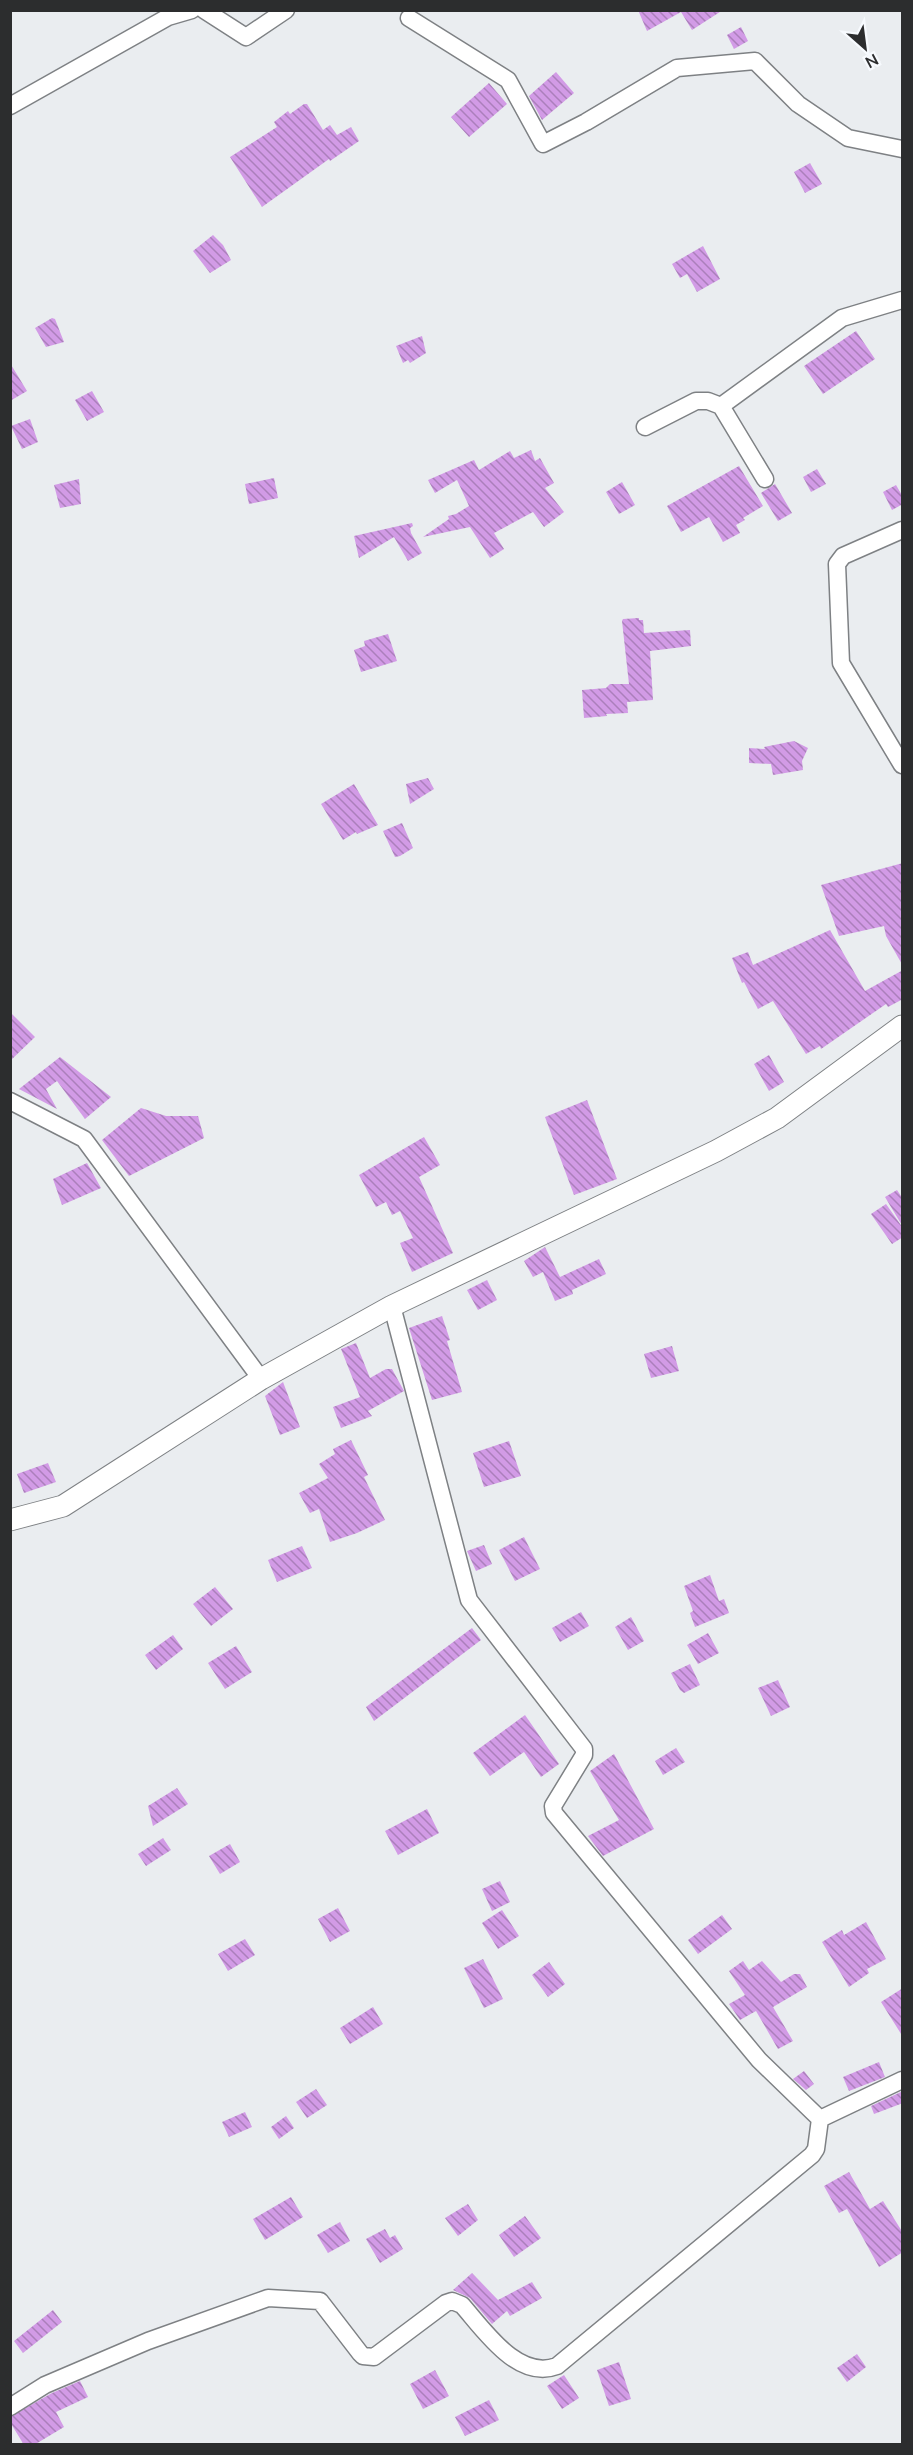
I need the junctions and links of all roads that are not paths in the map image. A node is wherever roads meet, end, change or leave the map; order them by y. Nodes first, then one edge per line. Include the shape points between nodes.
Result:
1 (192, 10) edge
2 (204, 10) edge
3 (285, 10) edge
4 (409, 18) dead end
5 (10, 106) edge
6 (903, 149) edge
7 (903, 300) edge
8 (721, 406) junction
9 (645, 427) dead end
10 (765, 479) dead end
11 (903, 530) edge
12 (903, 765) edge
13 (903, 1026) edge
14 (10, 1101) edge
15 (392, 1306) junction
16 (261, 1379) junction
17 (10, 1520) edge
18 (903, 2080) edge
19 (820, 2119) junction
20 (10, 2407) edge

1 - 5 street via 168,17
2 - 3 street via 246,37
4 - 6 street via 508,80 543,144 677,68 755,61 798,104 848,138
7 - 8 street via 842,318
8 - 9 street via 696,401
8 - 10 street
11 - 12 street via 843,556 837,564 841,663
13 - 15 street via 777,1118
14 - 16 street via 84,1139
15 - 16 street
15 - 19 street via 466,1591 477,1611 584,1749 553,1806 554,1813 759,2061
16 - 17 street via 63,1506
18 - 19 street
19 - 20 street via 812,2155 550,2369 531,2366 506,2354 462,2305 452,2301 374,2358 363,2356 320,2301 272,2298 148,2341 45,2385

